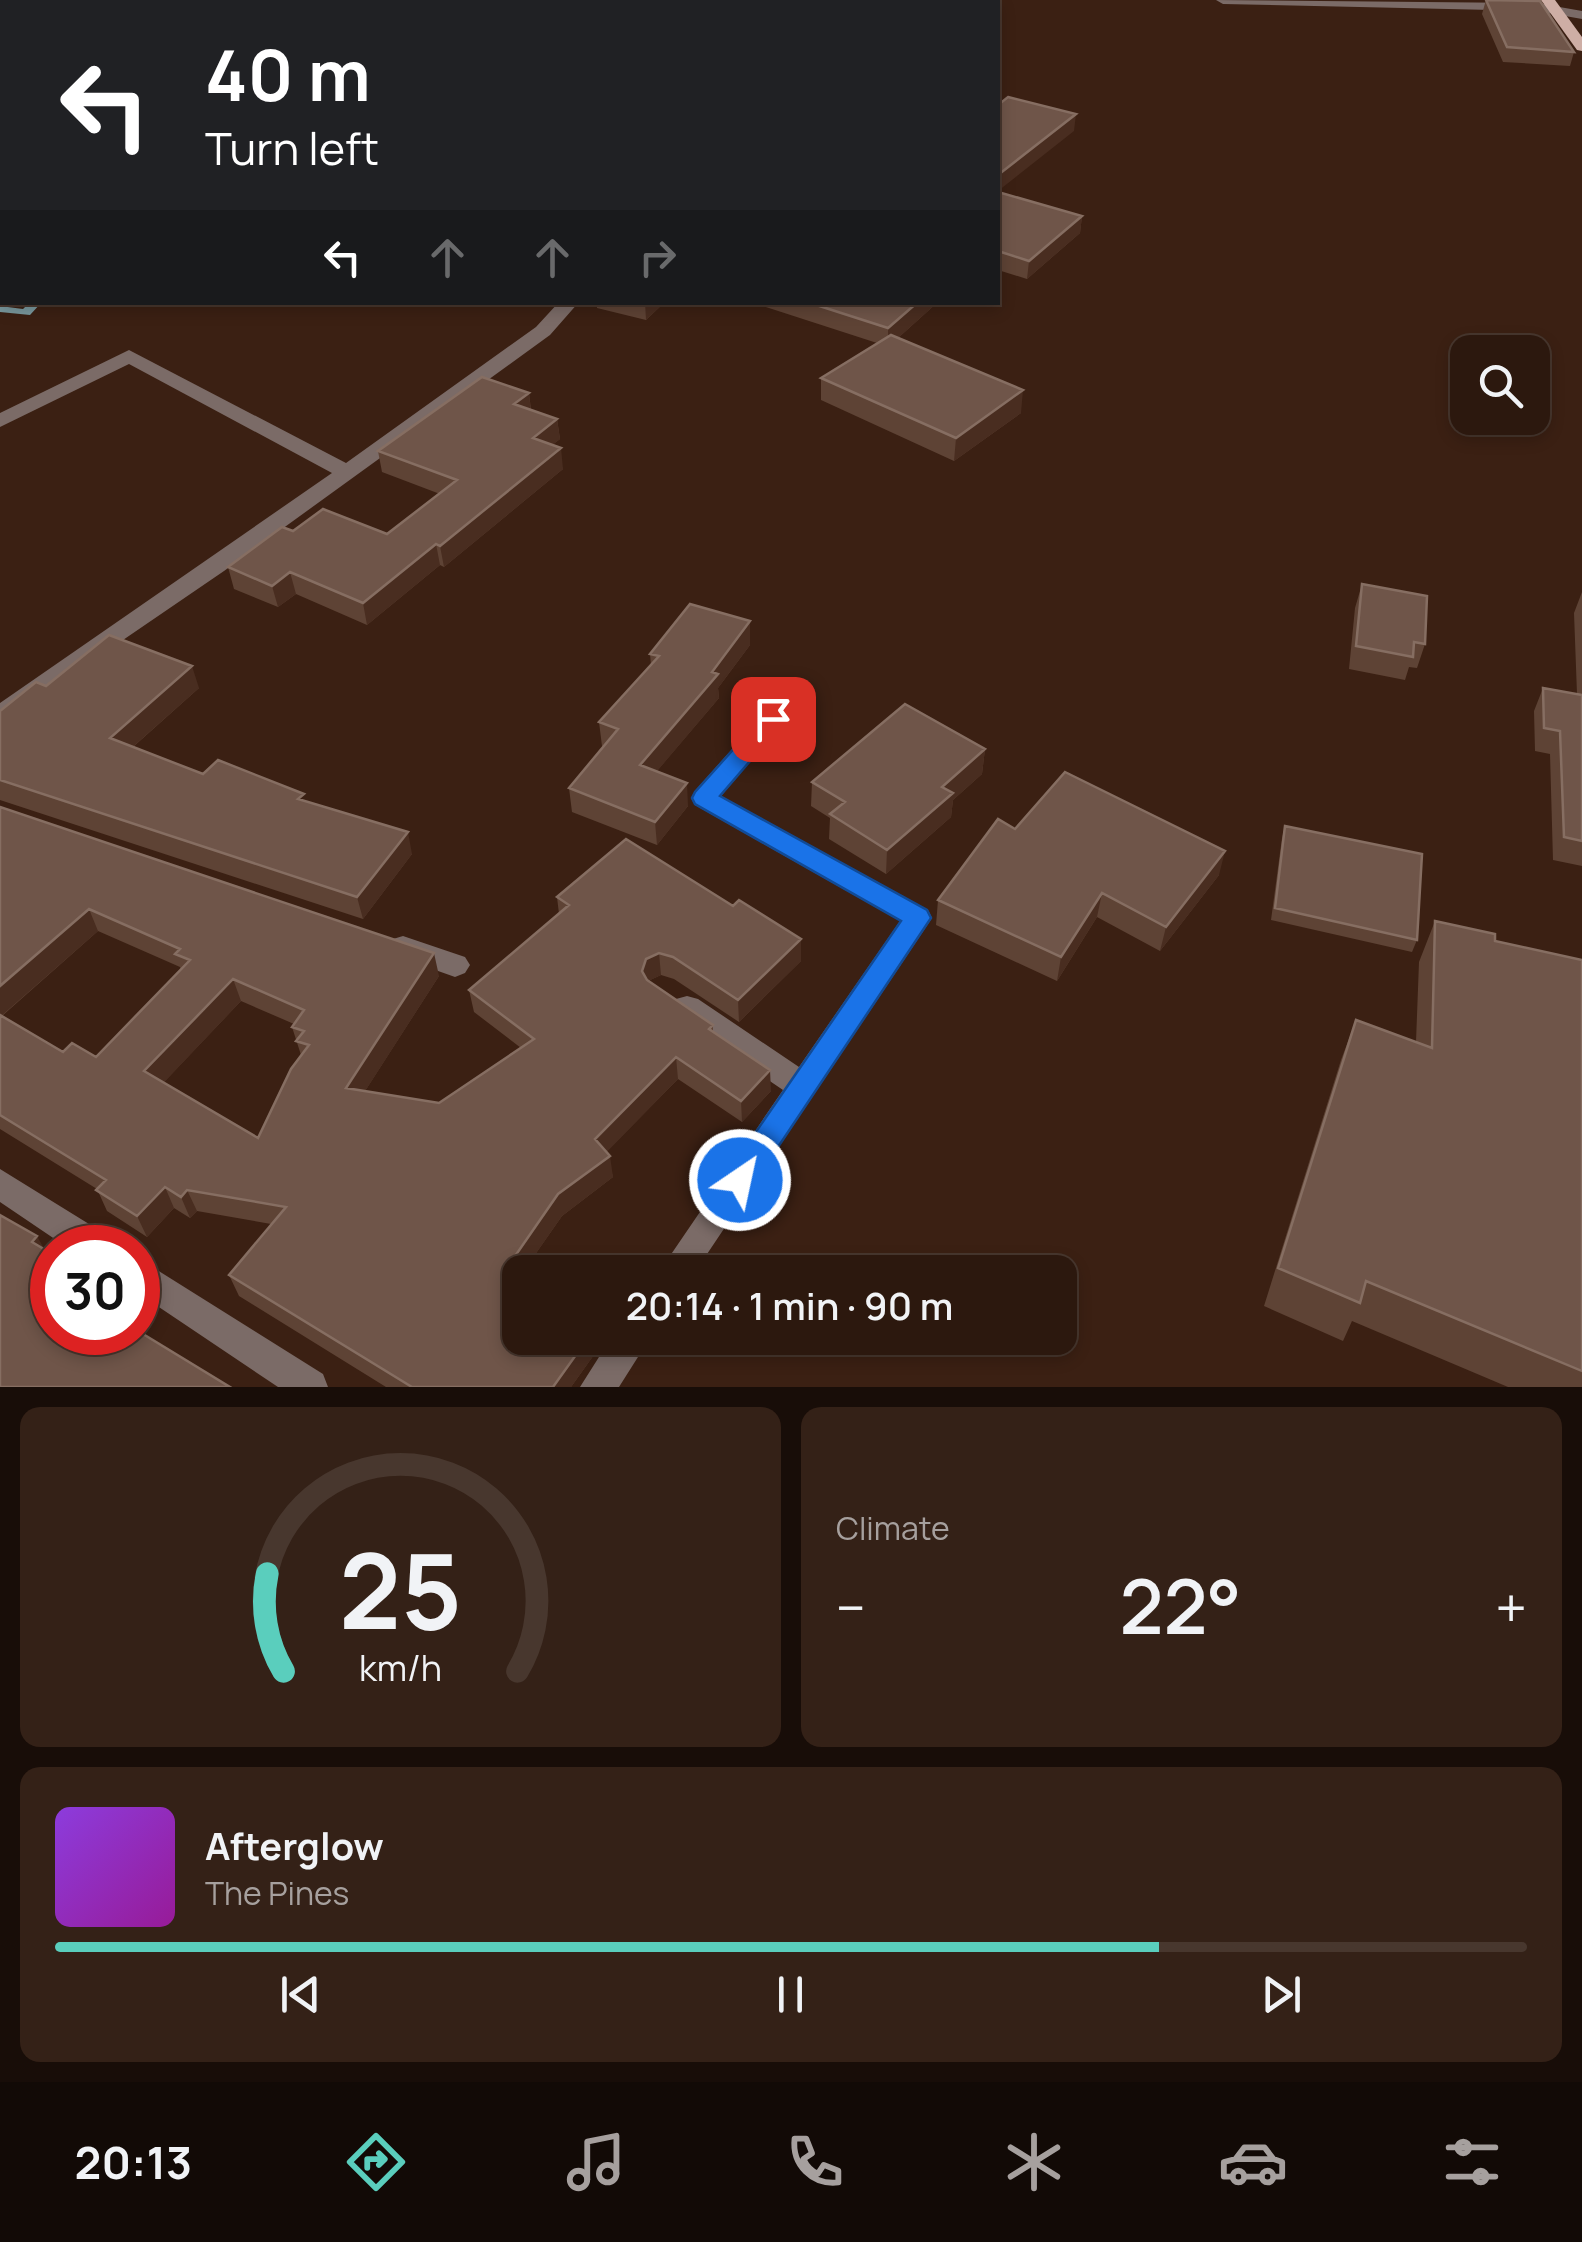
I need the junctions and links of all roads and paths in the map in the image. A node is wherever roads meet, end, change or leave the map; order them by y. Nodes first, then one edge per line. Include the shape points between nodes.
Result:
1 (1223, 0) edge
2 (1553, 6) edge
3 (1582, 15) edge
4 (1582, 47) edge
5 (567, 305) edge
6 (0, 422) edge
7 (347, 472) junction
8 (0, 715) edge
9 (773, 719) dead end
10 (379, 939) edge
11 (455, 964) dead end
12 (662, 992) edge
13 (803, 1087) junction
14 (1, 1186) edge
15 (62, 1225) edge
16 (688, 1255) edge
17 (160, 1288) edge
18 (620, 1355) edge
19 (310, 1387) edge
20 (598, 1387) edge

1 - 2 street
2 - 3 street
2 - 4 main road
5 - 7 street via 543,331
6 - 7 street via 129,356
7 - 8 street
9 - 13 street via 704,798 918,918
10 - 11 street
12 - 13 street
13 - 16 street
14 - 15 street
17 - 19 street
18 - 20 street

